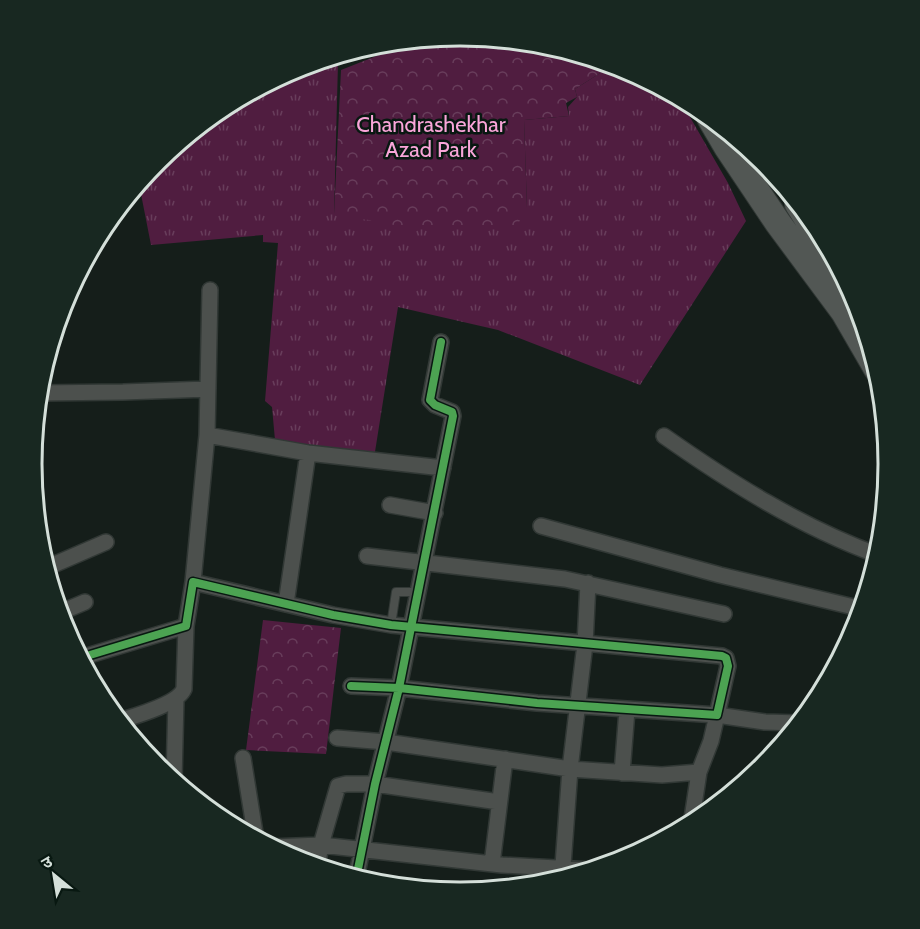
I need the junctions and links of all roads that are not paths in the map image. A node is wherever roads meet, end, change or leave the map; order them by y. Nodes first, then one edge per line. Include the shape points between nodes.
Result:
1 (723, 140) edge
2 (210, 290) dead end
3 (841, 294) edge
4 (858, 336) edge
5 (441, 342) dead end
6 (208, 389) junction
7 (49, 393) edge
8 (207, 435) junction
9 (664, 436) dead end
10 (308, 453) junction
11 (443, 468) junction
12 (390, 505) dead end
13 (435, 513) junction
14 (541, 526) dead end
15 (106, 542) dead end
16 (869, 551) edge
17 (367, 556) dead end
18 (424, 562) junction
19 (54, 564) edge
20 (193, 582) junction
21 (588, 583) junction
22 (417, 592) junction
23 (84, 602) dead end
24 (286, 604) junction
25 (853, 607) edge
26 (68, 609) edge
27 (724, 614) dead end
28 (391, 625) junction
29 (186, 626) junction
30 (410, 627) junction
31 (585, 644) junction
32 (88, 655) edge
33 (351, 686) dead end
34 (399, 688) junction
35 (176, 698) junction
36 (577, 705) junction
37 (627, 710) junction
38 (717, 715) junction
39 (127, 718) edge
40 (789, 723) edge
41 (337, 738) dead end
42 (386, 742) junction
43 (243, 758) dead end
44 (505, 759) junction
45 (570, 769) junction
46 (174, 770) edge
47 (699, 772) junction
48 (622, 773) junction
49 (375, 784) junction
50 (500, 802) junction
51 (693, 811) edge
52 (254, 828) edge
53 (321, 845) junction
54 (290, 846) edge
55 (362, 849) junction
56 (319, 857) edge
57 (492, 864) junction
58 (358, 869) edge
59 (562, 869) edge
60 (550, 872) edge

1 - 3 highway via 772,214
2 - 6 street
3 - 4 highway via 844,312
5 - 11 street via 430,400 453,414
6 - 7 street
6 - 8 street
8 - 10 street
8 - 20 street
9 - 16 street via 745,491
10 - 11 street
10 - 24 street
11 - 13 street
12 - 13 street
13 - 18 street
14 - 25 street
15 - 19 street
17 - 18 street
18 - 21 street
18 - 22 street
20 - 24 street
20 - 29 street
21 - 27 street
21 - 31 street
22 - 28 lane via 396,592
22 - 30 street
23 - 26 street
24 - 28 street
28 - 30 street
29 - 32 street
29 - 35 street via 184,688
30 - 31 street
30 - 34 street
31 - 36 street
31 - 38 street via 726,658 728,666
33 - 34 street
34 - 36 street
34 - 42 street
35 - 39 street
35 - 46 street
36 - 37 street
36 - 45 street
37 - 38 street
37 - 48 street
38 - 40 street
38 - 47 street
41 - 42 street
42 - 44 street
42 - 49 street
43 - 52 street
44 - 45 street
44 - 50 street
45 - 48 street
45 - 59 street
47 - 48 street
47 - 51 street
49 - 50 street
49 - 53 street via 338,786
49 - 55 street
50 - 57 street
53 - 54 street
53 - 55 street
53 - 56 street
55 - 57 street
55 - 58 street
57 - 60 street

